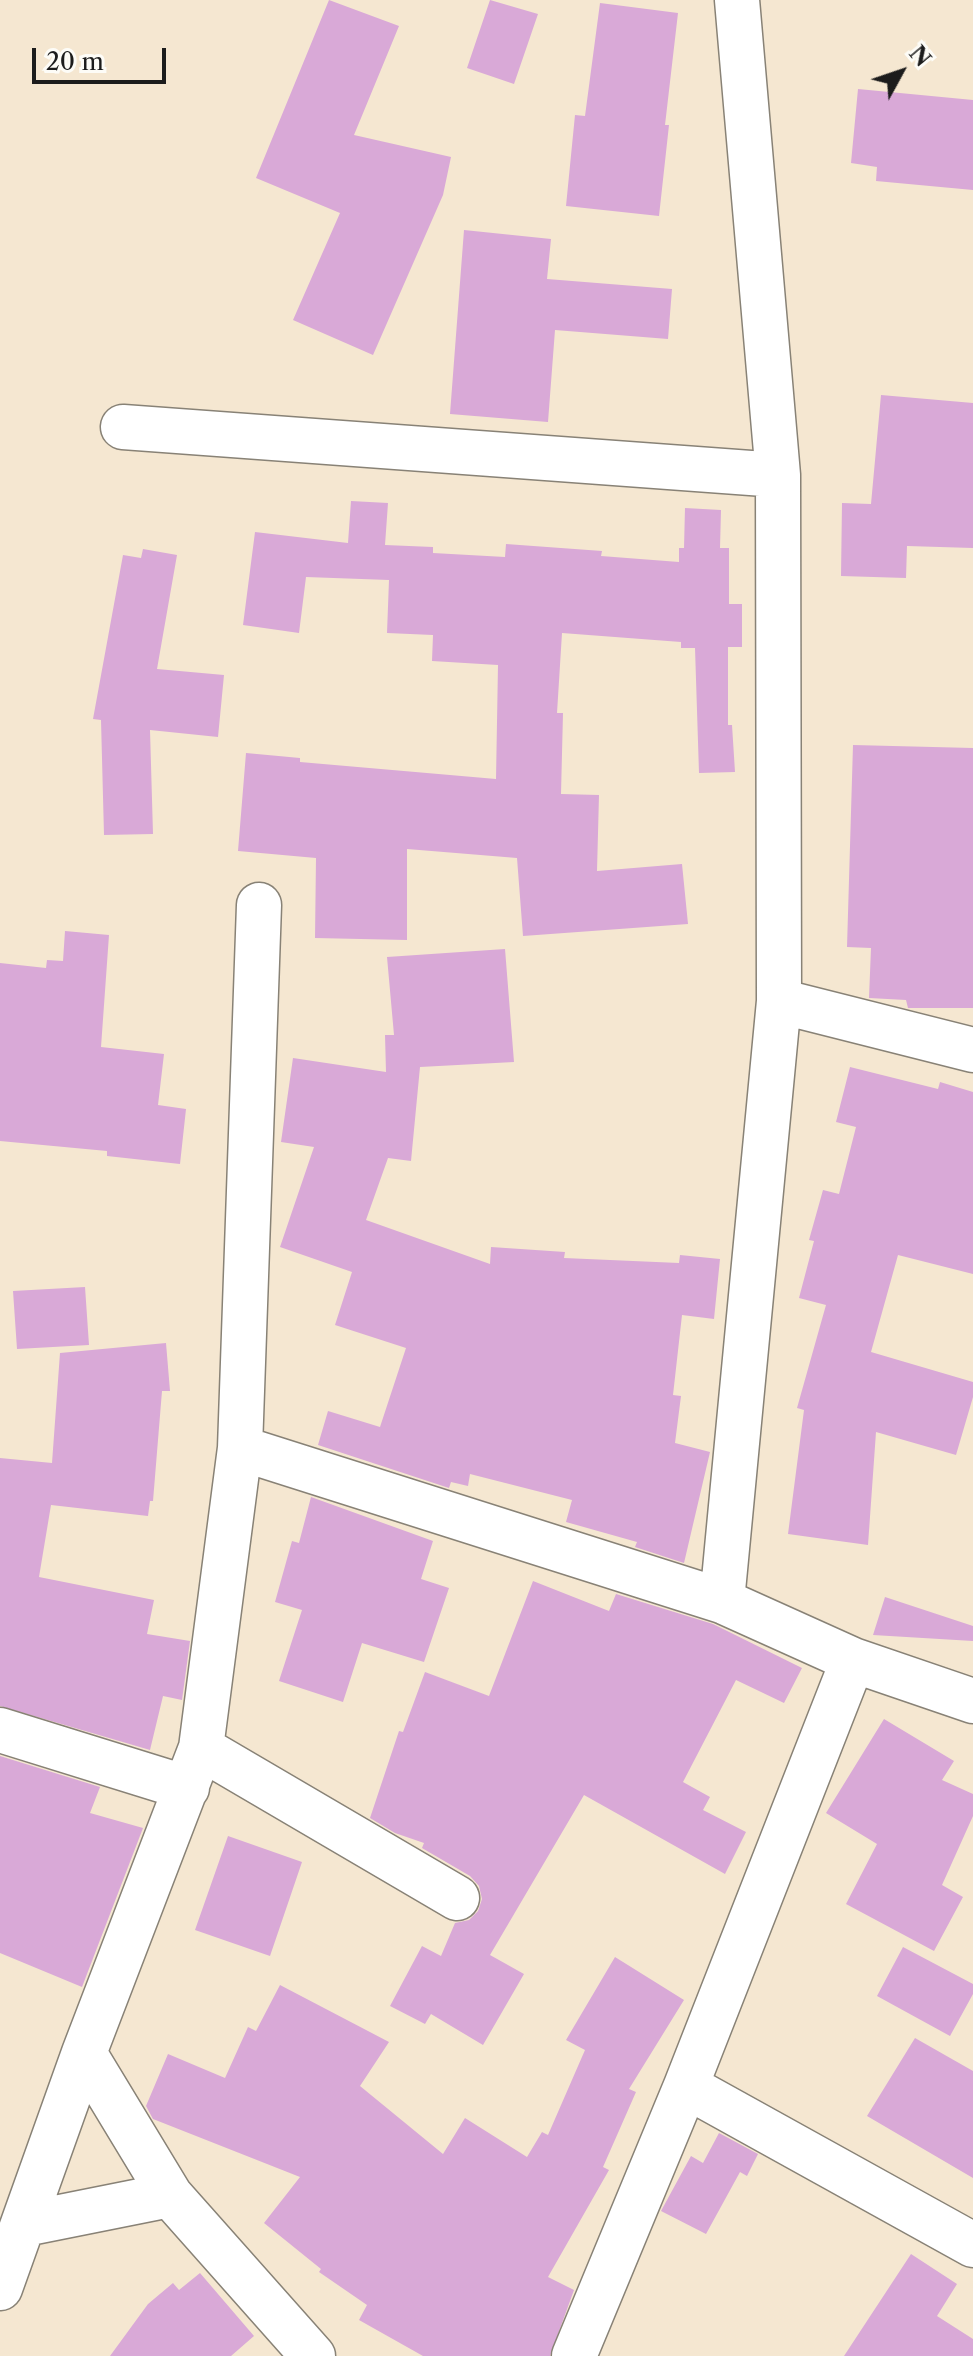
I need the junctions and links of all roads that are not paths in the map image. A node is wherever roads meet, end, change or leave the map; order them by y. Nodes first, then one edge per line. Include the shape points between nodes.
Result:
1 (737, 0) edge
2 (123, 427) dead end
3 (778, 475) junction
4 (259, 905) dead end
5 (779, 1001) junction
6 (973, 1050) edge
7 (240, 1448) junction
8 (722, 1601) junction
9 (853, 1660) junction
10 (973, 1701) edge
11 (0, 1730) edge
12 (201, 1748) junction
13 (187, 1788) junction
14 (457, 1898) dead end
15 (84, 2053) junction
16 (686, 2086) junction
17 (170, 2195) junction
18 (25, 2224) junction
19 (973, 2245) edge
20 (0, 2288) edge
21 (313, 2356) edge
22 (574, 2356) edge

1 - 3 street
2 - 3 street
3 - 5 street
4 - 7 street
5 - 6 street
5 - 8 street
7 - 8 street
7 - 12 street
8 - 9 street
9 - 10 street
9 - 16 street
11 - 13 street
12 - 13 street
12 - 14 street
13 - 15 street
15 - 17 street
15 - 18 street
16 - 19 street
16 - 22 street
17 - 18 street
17 - 21 street
18 - 20 street

